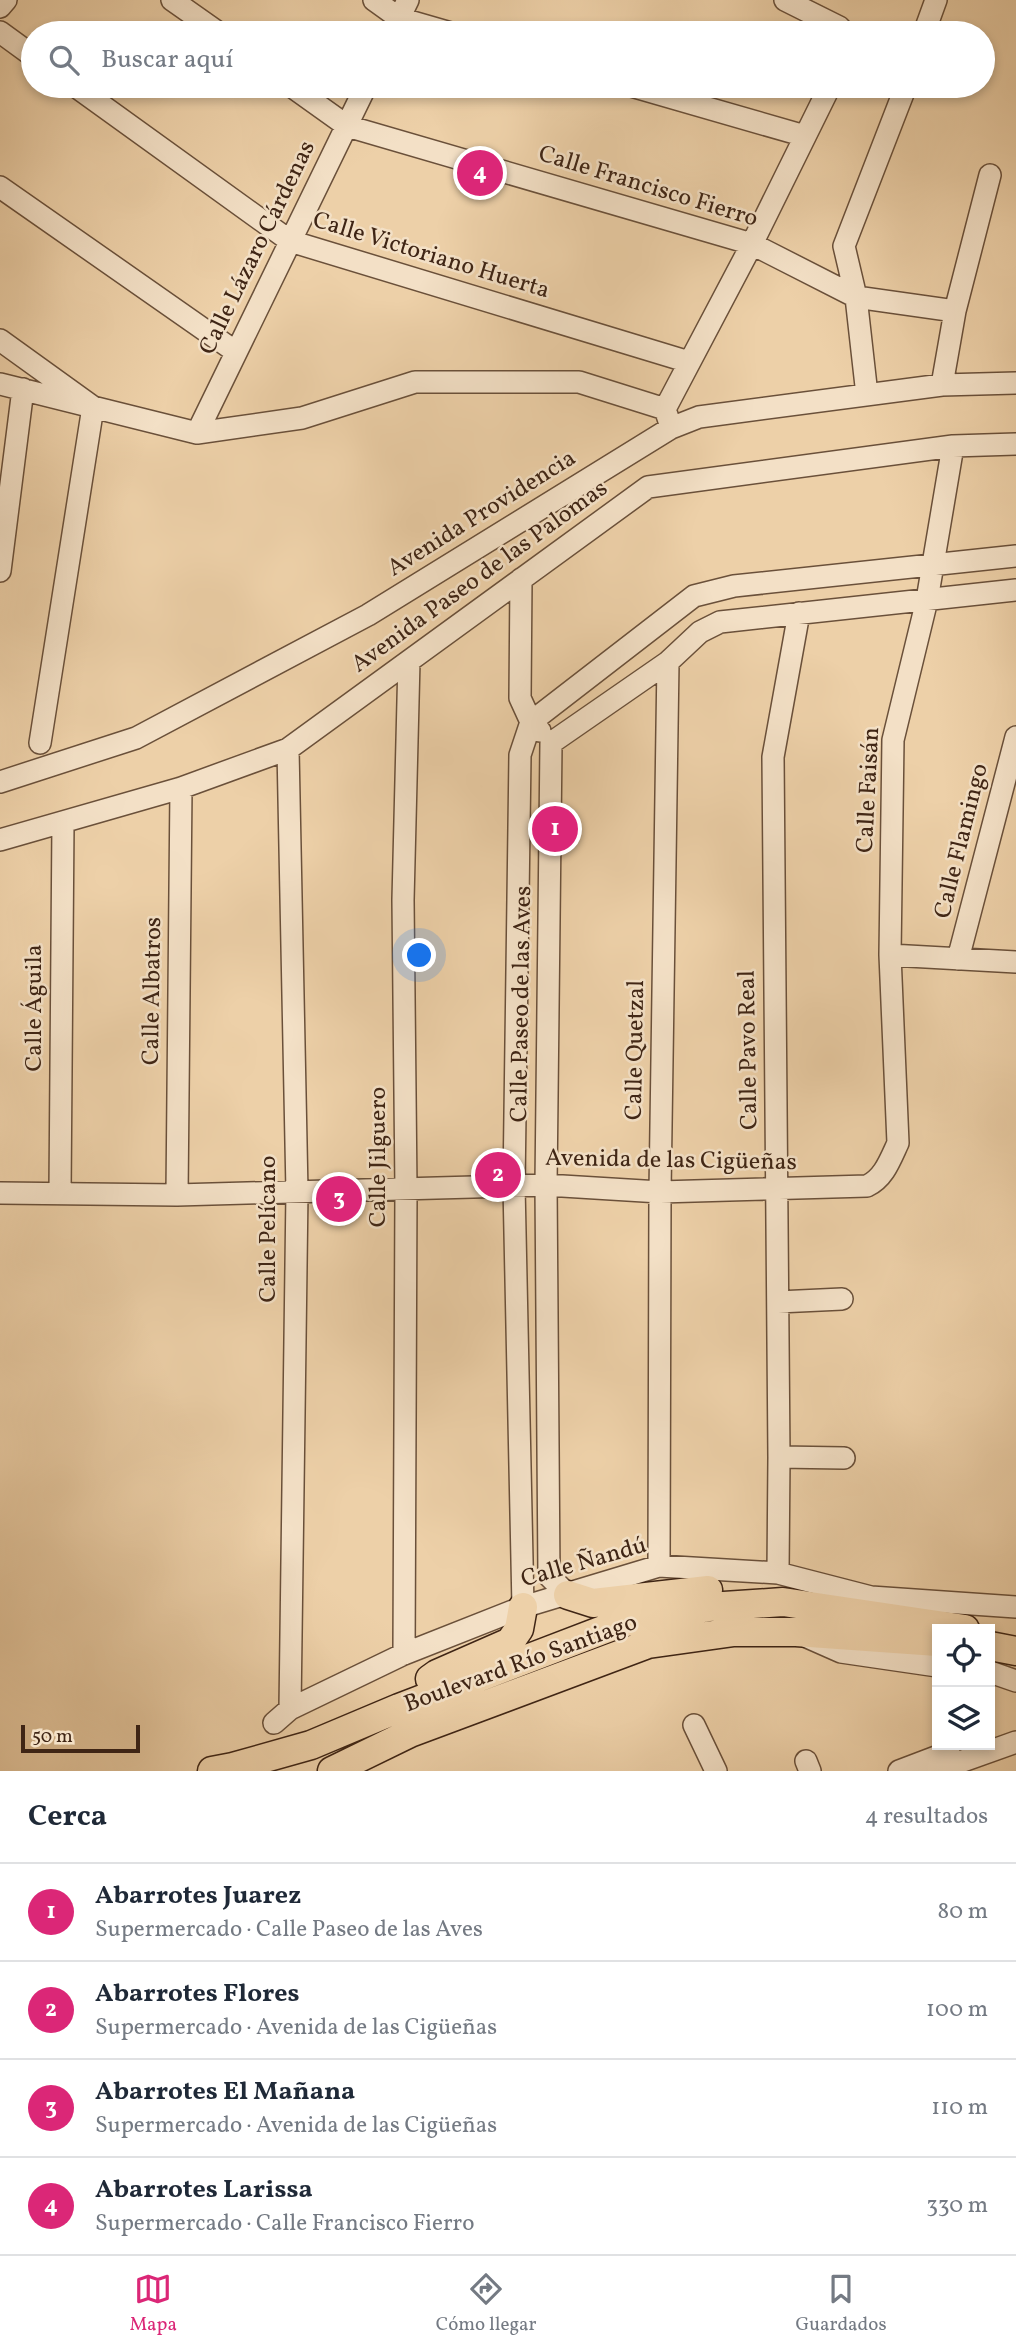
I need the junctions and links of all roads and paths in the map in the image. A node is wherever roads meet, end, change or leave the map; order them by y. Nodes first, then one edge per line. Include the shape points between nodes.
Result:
1 (6, 0) edge
2 (172, 0) edge
3 (374, 0) edge
4 (785, 0) edge
5 (936, 0) edge
6 (0, 7) edge
7 (400, 17) edge
8 (202, 21) edge
9 (827, 21) edge
10 (929, 21) edge
11 (0, 32) edge
12 (21, 47) edge
13 (92, 98) edge
14 (308, 98) edge
15 (360, 98) edge
16 (673, 98) edge
17 (824, 98) edge
18 (901, 98) edge
19 (347, 125) junction
20 (805, 136) junction
21 (990, 175) dead end
22 (0, 187) edge
23 (290, 241) junction
24 (752, 244) junction
25 (856, 297) junction
26 (955, 312) junction
27 (0, 341) edge
28 (236, 352) junction
29 (689, 362) junction
30 (1016, 383) edge
31 (0, 384) edge
32 (942, 385) junction
33 (23, 389) junction
34 (867, 395) junction
35 (93, 407) junction
36 (668, 418) junction
37 (197, 433) junction
38 (1016, 444) edge
39 (953, 446) junction
40 (1016, 556) edge
41 (932, 563) junction
42 (0, 571) edge
43 (521, 579) junction
44 (1016, 590) edge
45 (927, 600) junction
46 (799, 613) junction
47 (409, 661) junction
48 (668, 662) junction
49 (531, 722) junction
50 (1016, 737) edge
51 (40, 743) dead end
52 (551, 743) junction
53 (288, 749) junction
54 (0, 782) edge
55 (181, 788) junction
56 (63, 822) junction
57 (0, 840) edge
58 (890, 955) junction
59 (958, 959) junction
60 (1016, 962) edge
61 (898, 1143) joint
62 (546, 1185) junction
63 (514, 1186) junction
64 (406, 1190) junction
65 (777, 1190) junction
66 (297, 1192) junction
67 (660, 1192) junction
68 (0, 1193) edge
69 (60, 1193) junction
70 (177, 1195) junction
71 (842, 1299) dead end
72 (778, 1302) junction
73 (779, 1457) junction
74 (844, 1458) dead end
75 (659, 1566) junction
76 (778, 1573) junction
77 (568, 1595) junction
78 (1016, 1597) edge
79 (783, 1602) junction
80 (981, 1605) junction
81 (523, 1607) junction
82 (1016, 1607) edge
83 (932, 1624) edge
84 (796, 1632) junction
85 (995, 1632) edge
86 (1016, 1634) edge
87 (932, 1642) edge
88 (995, 1647) edge
89 (1016, 1651) edge
90 (404, 1654) junction
91 (932, 1665) edge
92 (995, 1674) edge
93 (1016, 1681) edge
94 (399, 1707) junction
95 (282, 1716) joint
96 (694, 1725) dead end
97 (410, 1733) junction
98 (1007, 1736) edge
99 (954, 1750) edge
100 (212, 1771) edge
101 (332, 1771) edge
102 (716, 1771) edge
103 (899, 1771) edge
104 (935, 1771) edge

1 - 6 street
2 - 8 street
3 - 7 street
4 - 9 street
5 - 10 street
11 - 12 street
13 - 23 street, Calle Victoriano Huerta
14 - 19 street, Calle Francisco Fierro
15 - 19 street, Calle Lázaro Cárdenas
16 - 20 street
17 - 20 street
18 - 25 street via 844,246
19 - 23 street, Calle Lázaro Cárdenas
19 - 24 street, Calle Francisco Fierro
20 - 24 street
21 - 26 street
22 - 28 street
23 - 28 street, Calle Lázaro Cárdenas
23 - 29 street, Calle Victoriano Huerta
24 - 25 street, Calle Francisco Fierro
24 - 29 street
25 - 26 street, Calle Francisco Fierro
25 - 34 street
26 - 32 street
27 - 35 street
28 - 37 street, Calle Lázaro Cárdenas
29 - 36 street
30 - 32 street, Avenida Providencia
31 - 33 street
32 - 34 street, Avenida Providencia
33 - 35 street
33 - 42 street
34 - 36 street, Avenida Providencia
35 - 37 street
35 - 51 street
36 - 37 street via 579,382 415,382 302,418
36 - 54 street, Avenida Providencia via 368,615 136,738
38 - 39 street, Avenida Paseo de las Palomas
39 - 41 street, Calle Faisán
39 - 43 street, Avenida Paseo de las Palomas via 648,487
40 - 41 street
41 - 45 street, Calle Faisán
41 - 49 street via 734,586 694,596
43 - 47 street, Avenida Paseo de las Palomas
43 - 49 street via 520,698
44 - 45 street
45 - 46 street
45 - 58 street, Calle Faisán via 893,740
46 - 48 street via 720,622 699,632
46 - 65 street, Calle Pavo Real via 773,757
47 - 53 street, Avenida Paseo de las Palomas
47 - 64 street, Calle Jilguero via 403,900
48 - 52 street
48 - 67 street, Calle Quetzal
49 - 52 street
49 - 63 street, Calle Paseo de las Aves via 520,755
50 - 59 street, Calle Flamingo
52 - 62 street, Calle Paseo de las Aves
53 - 55 street, Avenida Paseo de las Palomas
53 - 66 street, Calle Pelícano
55 - 56 street, Avenida Paseo de las Palomas
55 - 70 street, Calle Albatros
56 - 57 street, Avenida Paseo de las Palomas
56 - 69 street, Calle Águila
58 - 59 street
58 - 61 street, Calle Faisán
59 - 60 street
61 - 65 street, Avenida de las Cigüeñas via 885,1171 866,1186
62 - 63 street, Avenida de las Cigüeñas
62 - 67 street, Avenida de las Cigüeñas
62 - 77 street, Calle Paseo de las Aves via 548,1576
63 - 64 street, Avenida de las Cigüeñas
63 - 81 street, Calle Paseo de las Aves
64 - 66 street, Avenida de las Cigüeñas
64 - 90 street, Calle Jilguero
65 - 67 street, Avenida de las Cigüeñas
65 - 72 street, Calle Pavo Real
66 - 70 street, Avenida de las Cigüeñas
66 - 95 street, Calle Pelícano
67 - 75 street, Calle Quetzal
68 - 69 street, Avenida de las Cigüeñas
69 - 70 street, Avenida de las Cigüeñas
71 - 72 street
72 - 73 street, Calle Pavo Real
73 - 74 street
73 - 76 street, Calle Pavo Real
75 - 76 street, Calle Ñandú
75 - 77 street, Calle Ñandú
76 - 80 street, Calle Ñandú via 870,1597
77 - 79 main road via 593,1603 726,1587
77 - 81 street, Calle Ñandú
78 - 80 street
79 - 83 main road, Boulevard Río Santiago
79 - 94 main road, Boulevard Río Santiago via 709,1607 621,1623
80 - 82 street, Calle Ñandú
81 - 90 street, Calle Ñandú
81 - 94 main road via 519,1629 510,1642 437,1674
84 - 87 main road, Boulevard Río Santiago
84 - 91 street via 841,1652
84 - 97 main road, Boulevard Río Santiago via 734,1632 648,1644
85 - 86 main road
88 - 89 main road
90 - 95 street, Calle Ñandú
92 - 93 street
94 - 97 main road
94 - 100 main road, Boulevard Río Santiago via 311,1745
96 - 102 street
97 - 101 main road, Boulevard Río Santiago
98 - 104 street
99 - 103 street

